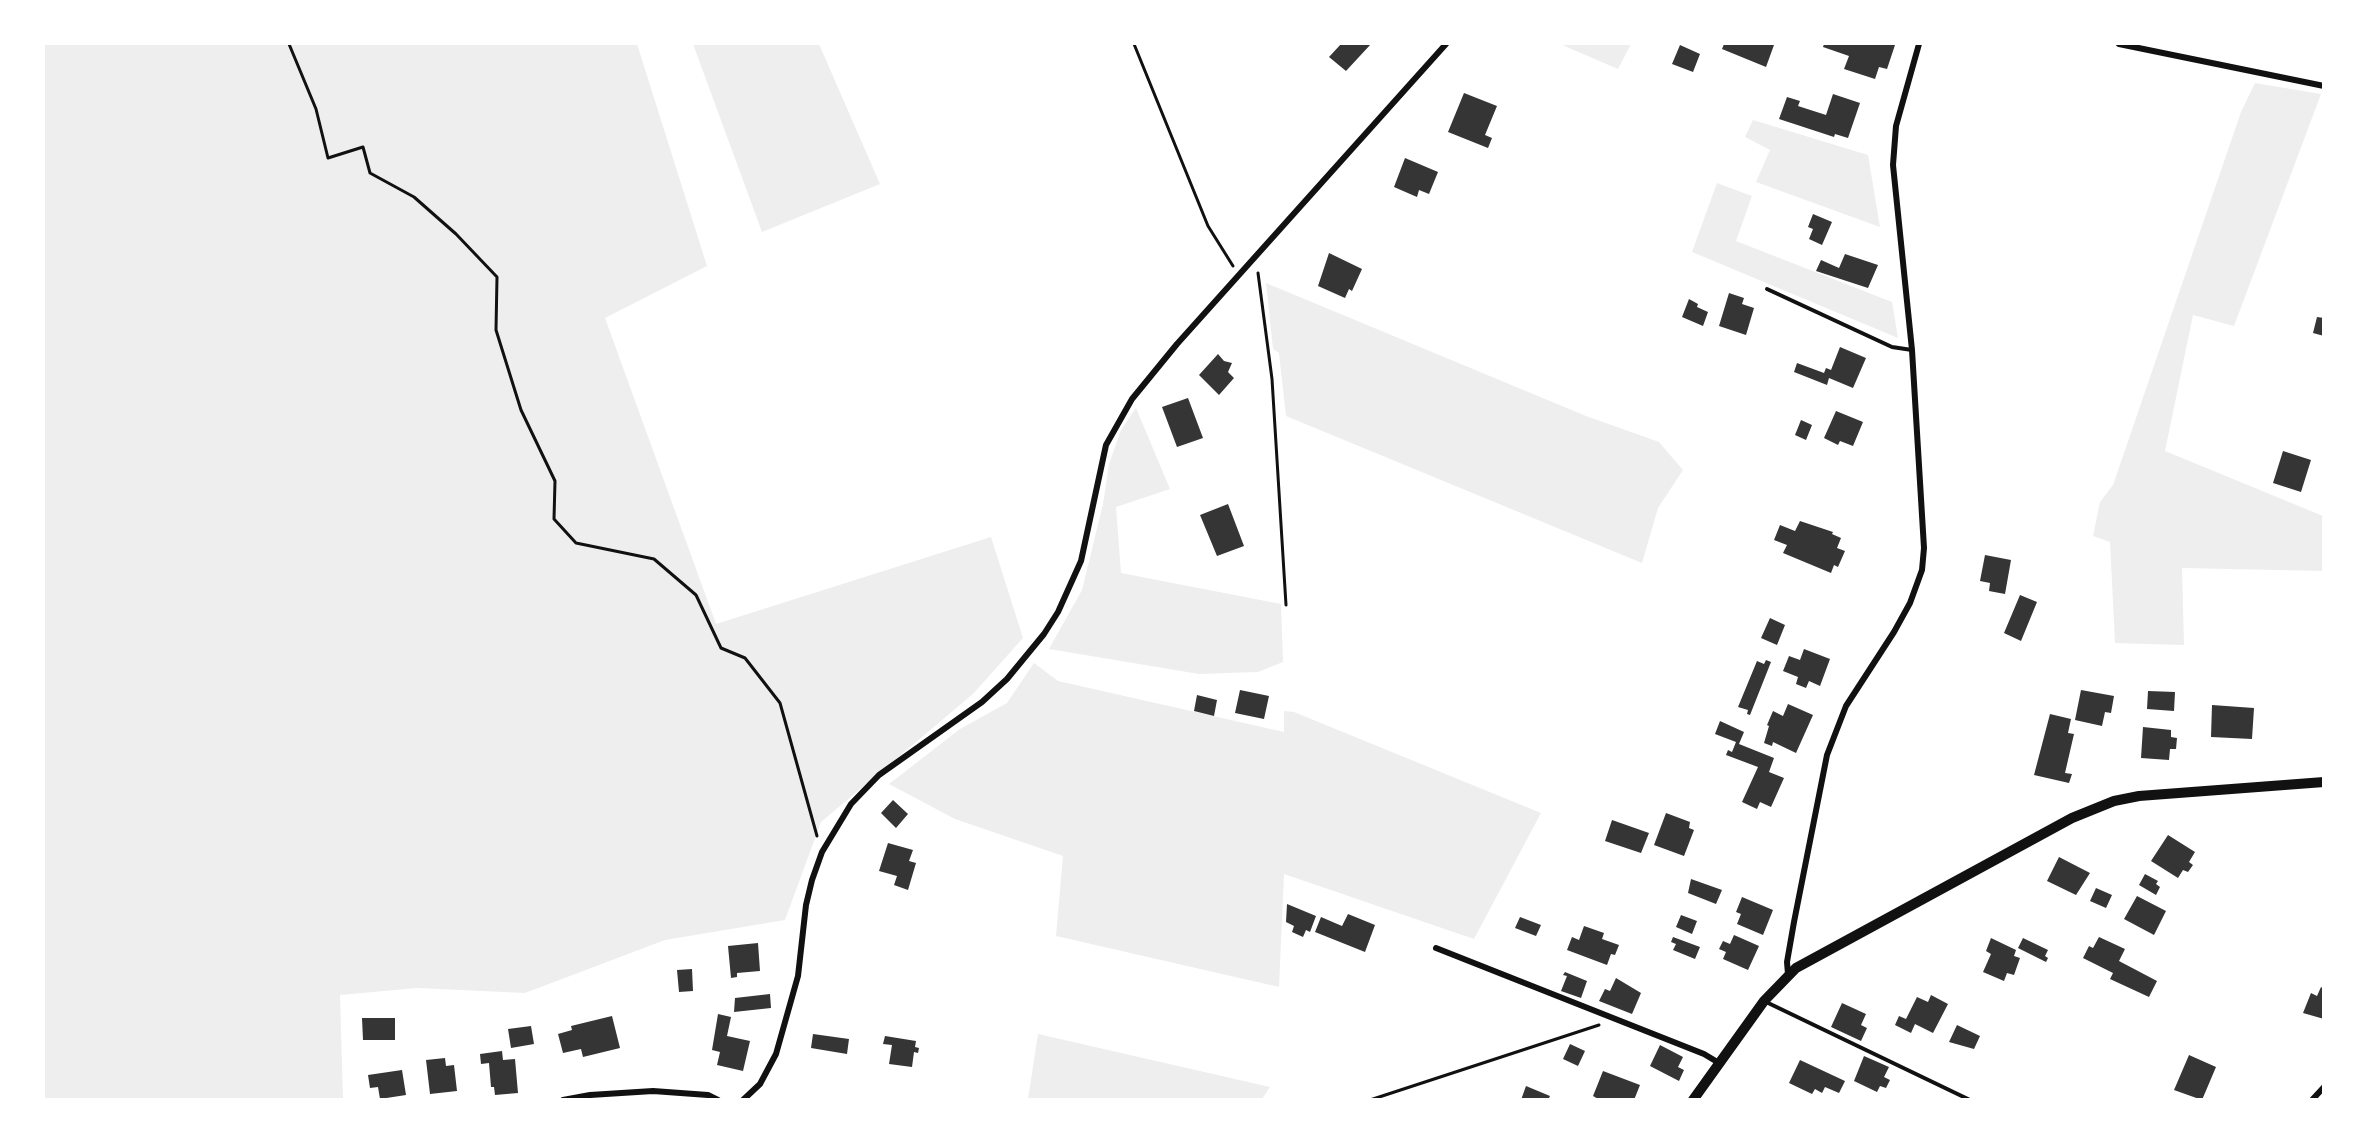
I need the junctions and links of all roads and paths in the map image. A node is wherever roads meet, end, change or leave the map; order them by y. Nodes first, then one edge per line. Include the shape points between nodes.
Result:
1 (290, 44) edge
2 (1134, 44) edge
3 (1446, 44) edge
4 (1919, 44) edge
5 (2119, 44) edge
6 (2324, 86) edge
7 (1239, 275) junction
8 (1260, 283) dead end
9 (1767, 289) dead end
10 (1911, 350) junction
11 (1286, 605) dead end
12 (2324, 782) edge
13 (822, 852) junction
14 (1436, 948) dead end
15 (1788, 974) junction
16 (1764, 1001) junction
17 (1615, 1018) junction
18 (1719, 1063) junction
19 (2324, 1087) edge
20 (748, 1099) edge
21 (563, 1100) edge
22 (718, 1100) edge
23 (1370, 1100) edge
24 (1693, 1100) edge
25 (1970, 1100) edge
26 (2312, 1100) edge

1 - 13 path via 316,109 328,158 363,147 370,173 414,197 497,277 496,330 521,410 555,482 554,519 576,543 654,559 696,595 721,648 746,658 780,703
2 - 7 path via 1208,226
3 - 7 street
4 - 10 street via 1896,126 1893,165
5 - 6 street
7 - 13 street via 1140,388 1118,422 1106,445 1081,561 1044,634 982,702 879,775 851,804
8 - 11 path via 1275,422
9 - 10 lane via 1892,347
10 - 15 street via 1924,548 1922,570 1910,603 1846,706 1833,739 1794,922
12 - 15 street via 2139,796 2093,808
13 - 20 street via 806,905 798,976 776,1054
14 - 17 street
15 - 16 street
16 - 18 street
16 - 25 lane
17 - 18 street
17 - 23 path
18 - 24 street
19 - 26 street
21 - 22 street via 653,1091 708,1095

